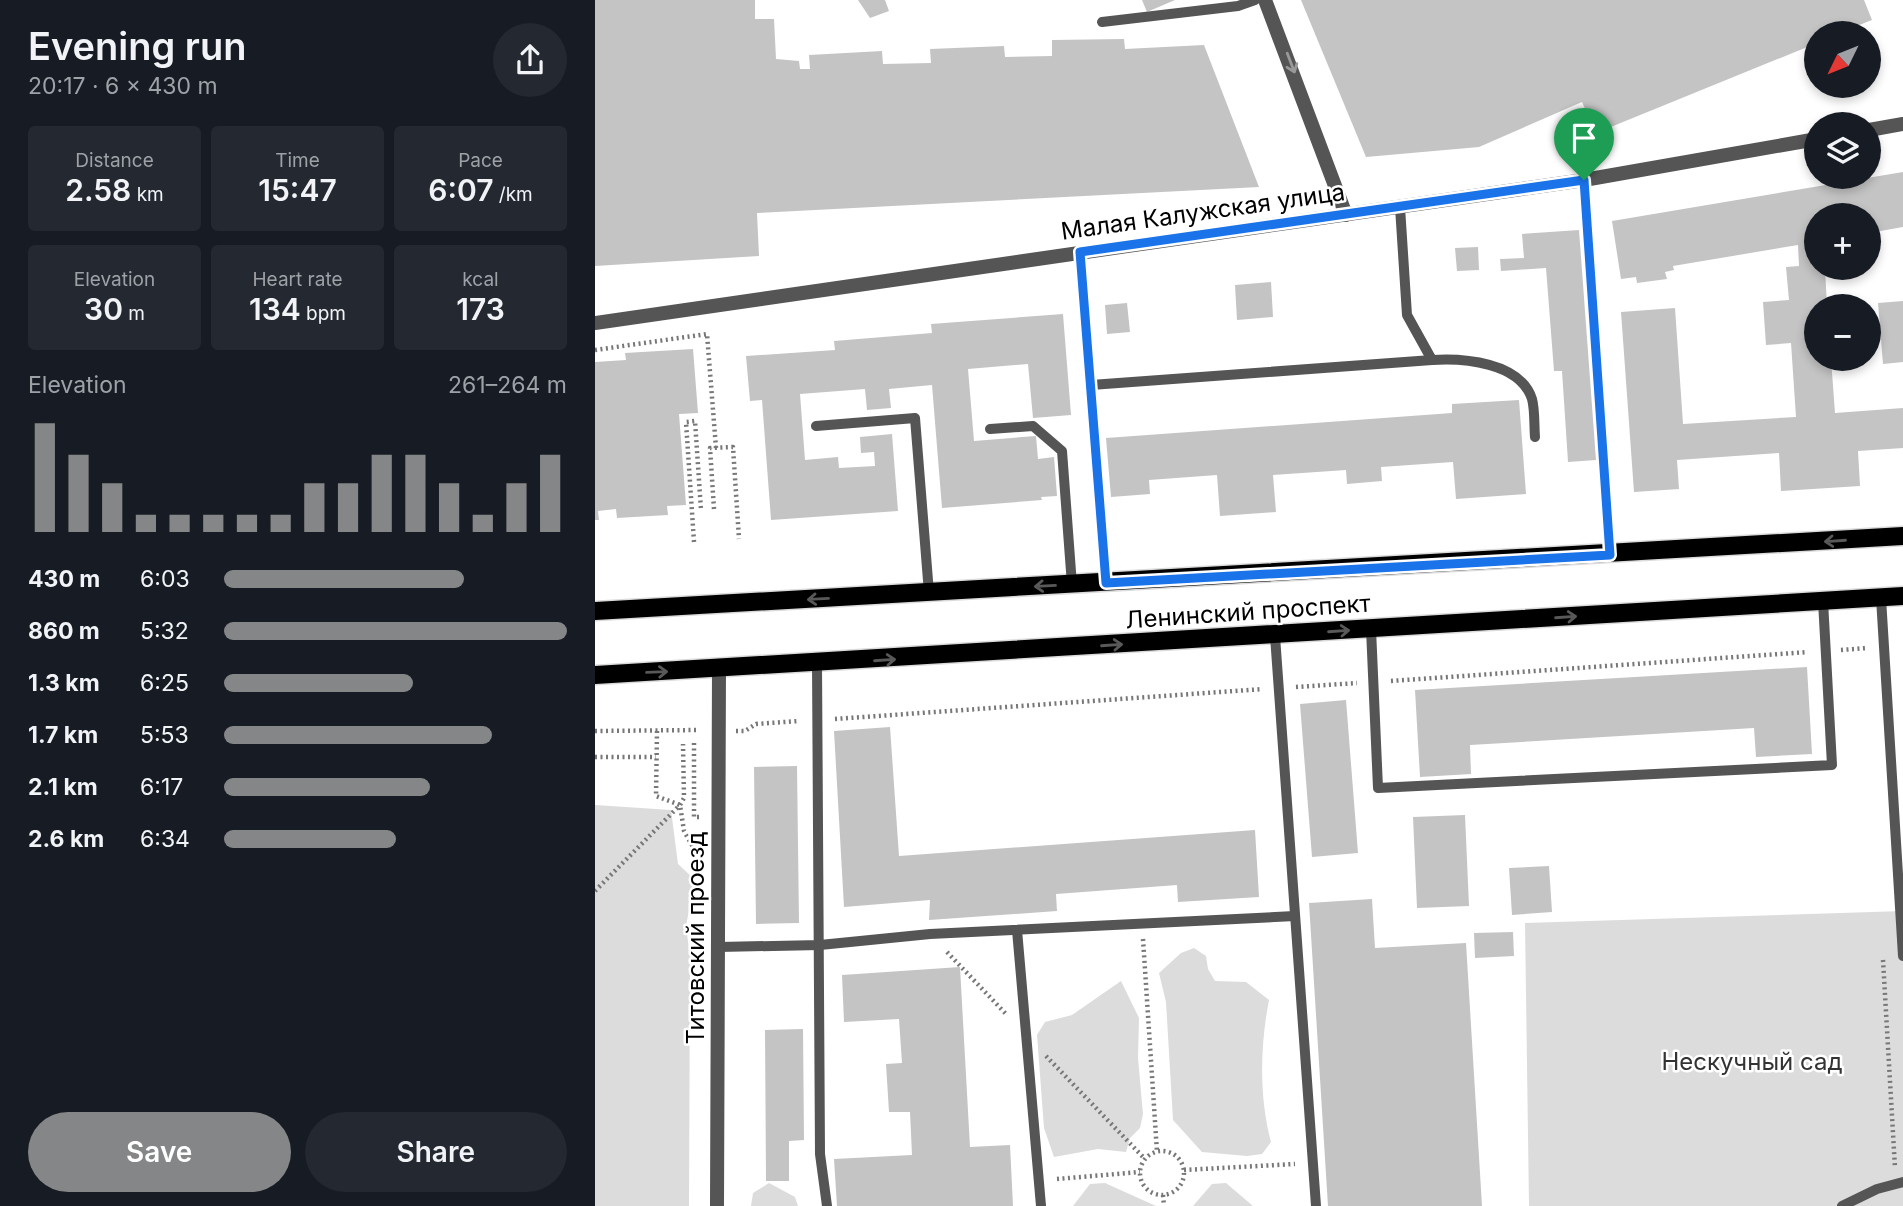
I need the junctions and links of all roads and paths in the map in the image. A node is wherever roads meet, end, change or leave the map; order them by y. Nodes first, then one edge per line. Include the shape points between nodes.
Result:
1 (1255, 0) edge
2 (1265, 0) edge
3 (1102, 22) dead end
4 (1903, 124) edge
5 (1881, 128) edge
6 (1804, 141) edge
7 (1584, 180) junction
8 (1399, 208) junction
9 (1346, 215) junction
10 (1080, 252) junction
11 (595, 323) edge
12 (595, 350) edge
13 (1432, 360) junction
14 (1091, 385) junction
15 (815, 426) dead end
16 (990, 429) dead end
17 (1535, 437) dead end
18 (716, 448) junction
19 (714, 509) dead end
20 (701, 510) dead end
21 (1903, 536) edge
22 (739, 539) dead end
23 (694, 542) dead end
24 (1610, 555) junction
25 (1106, 583) junction
26 (1072, 585) junction
27 (929, 593) junction
28 (1903, 596) edge
29 (1881, 597) junction
30 (1823, 601) junction
31 (595, 611) edge
32 (1371, 629) junction
33 (1275, 636) junction
34 (817, 664) junction
35 (1372, 664) dead end
36 (719, 670) junction
37 (595, 675) edge
38 (1374, 682) junction
39 (595, 731) edge
40 (683, 744) dead end
41 (595, 757) edge
42 (656, 757) junction
43 (680, 805) junction
44 (701, 861) dead end
45 (595, 891) edge
46 (1295, 916) junction
47 (1142, 923) junction
48 (1017, 930) junction
49 (820, 945) junction
50 (719, 947) junction
51 (1903, 956) edge
52 (1157, 1152) junction
53 (1313, 1163) junction
54 (1184, 1170) junction
55 (1140, 1172) junction
56 (1039, 1180) junction
57 (1903, 1182) edge
58 (1163, 1195) junction
59 (717, 1206) edge
60 (827, 1206) edge
61 (1041, 1206) edge
62 (1164, 1206) edge
63 (1316, 1206) edge
64 (1842, 1206) edge

1 - 3 lane via 1238,6
2 -> 9 street
4 - 5 street
6 - 7 street, Малая Калужская улица
7 - 8 street, Малая Калужская улица
7 - 24 lane
8 - 9 street, Малая Калужская улица
8 - 13 lane via 1407,316
9 - 10 street, Малая Калужская улица
10 - 11 street, Малая Калужская улица
10 - 14 lane
12 - 18 path via 707,334
13 - 14 lane
13 - 17 lane via 1460,358 1518,379 1532,398
14 - 25 lane
15 - 27 lane via 915,418
16 - 26 lane via 1033,426 1062,451
18 - 19 path via 710,448
18 - 22 path via 733,447
20 - 23 path via 695,421 686,422
21 -> 24 main road, Ленинский проспект
24 - 25 main road, Ленинский проспект
25 - 26 main road, Ленинский проспект
26 -> 27 main road, Ленинский проспект
27 -> 31 main road, Ленинский проспект
28 - 29 main road, Ленинский проспект
29 - 30 main road, Ленинский проспект
29 - 51 lane
32 -> 30 main road, Ленинский проспект
30 - 38 lane via 1832,765 1378,788
33 -> 32 main road, Ленинский проспект
32 - 38 lane
34 -> 33 main road, Ленинский проспект
33 - 46 lane
34 - 36 main road, Ленинский проспект
34 - 49 lane
35 - 38 lane
37 -> 36 main road, Ленинский проспект
36 - 50 street, Титовский проезд
39 - 42 path via 657,731
40 - 43 path via 684,798
41 - 42 path
42 - 43 path via 656,796
43 - 44 path via 684,831
43 - 45 path
46 - 47 lane
46 - 53 lane
47 - 48 lane
47 - 52 path
48 - 49 lane
48 - 56 lane
49 - 50 lane
49 - 60 lane via 820,1154
50 - 59 street, Титовский проезд
52 - 54 path via 1177,1157
52 - 55 path via 1145,1159
53 - 54 path
53 - 63 lane
54 - 58 path via 1176,1190
55 - 56 path
55 - 58 path via 1149,1191
56 - 61 lane
57 - 64 lane
58 - 62 path

